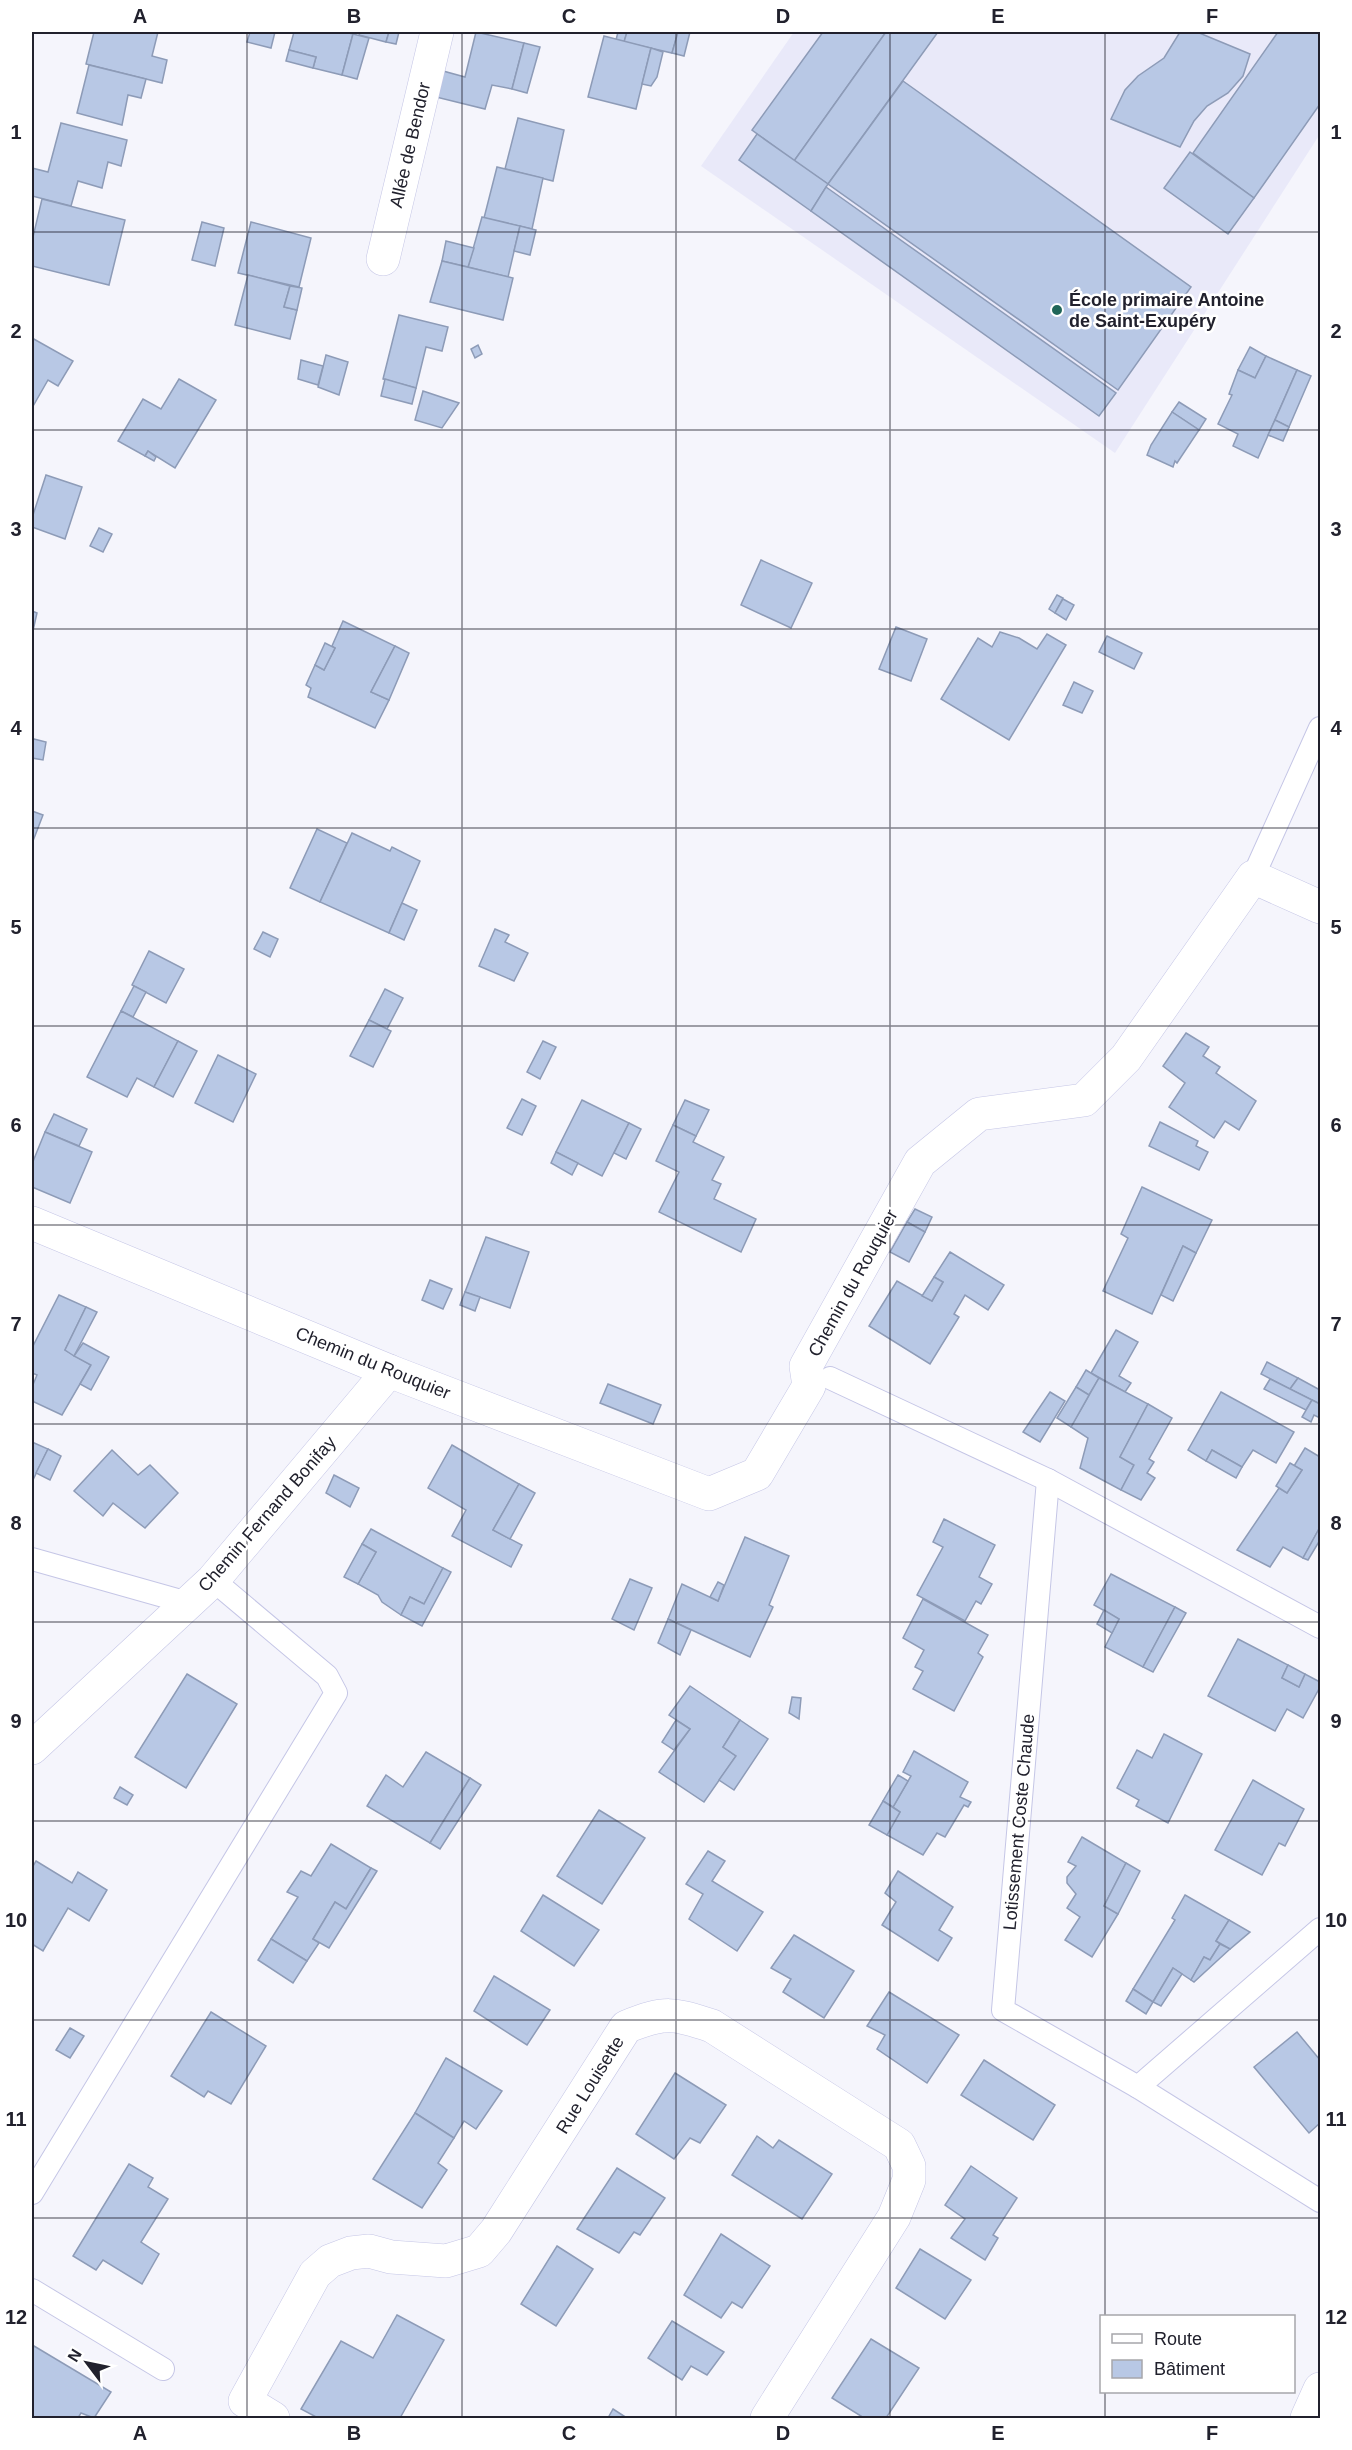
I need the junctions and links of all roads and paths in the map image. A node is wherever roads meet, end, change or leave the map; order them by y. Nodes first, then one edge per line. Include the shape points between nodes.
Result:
1 (437, 32) edge
2 (383, 258) dead end
3 (1320, 728) edge
4 (1254, 877) junction
5 (1320, 907) edge
6 (32, 1223) edge
7 (390, 1371) junction
8 (831, 1378) dead end
9 (1048, 1480) junction
10 (32, 1559) edge
11 (213, 1580) junction
12 (188, 1604) junction
13 (1320, 1627) edge
14 (32, 1748) edge
15 (1320, 1929) edge
16 (1138, 2087) junction
17 (32, 2193) edge
18 (1320, 2201) edge
19 (32, 2290) edge
20 (163, 2369) dead end
21 (1320, 2389) edge
22 (273, 2418) edge
23 (767, 2418) edge
24 (1307, 2418) edge

1 - 2 street, Allée de Bendor
3 - 4 lane
4 - 5 street
4 - 7 street, Chemin du Rouquier via 1126,1058 1083,1100 979,1114 920,1162 806,1366 809,1386 757,1474 710,1494
6 - 7 street, Chemin du Rouquier
7 - 11 street, Chemin Fernand Bonifay
8 - 9 lane
9 - 13 lane
9 - 16 lane, Lotissement Coste Chaude via 1003,2010
10 - 12 lane
11 - 12 street, Chemin Fernand Bonifay
11 - 17 lane via 327,1676 336,1693
12 - 14 street, Chemin Fernand Bonifay
15 - 16 lane
16 - 18 lane, Lotissement Coste Chaude
19 - 20 lane
21 - 24 street
22 - 23 street, Rue Louisette via 245,2401 315,2274 330,2261 351,2253 369,2251 391,2257 446,2261 479,2251 496,2231 626,2027 654,2016 680,2015 712,2026 899,2145 909,2166 909,2180 894,2217

